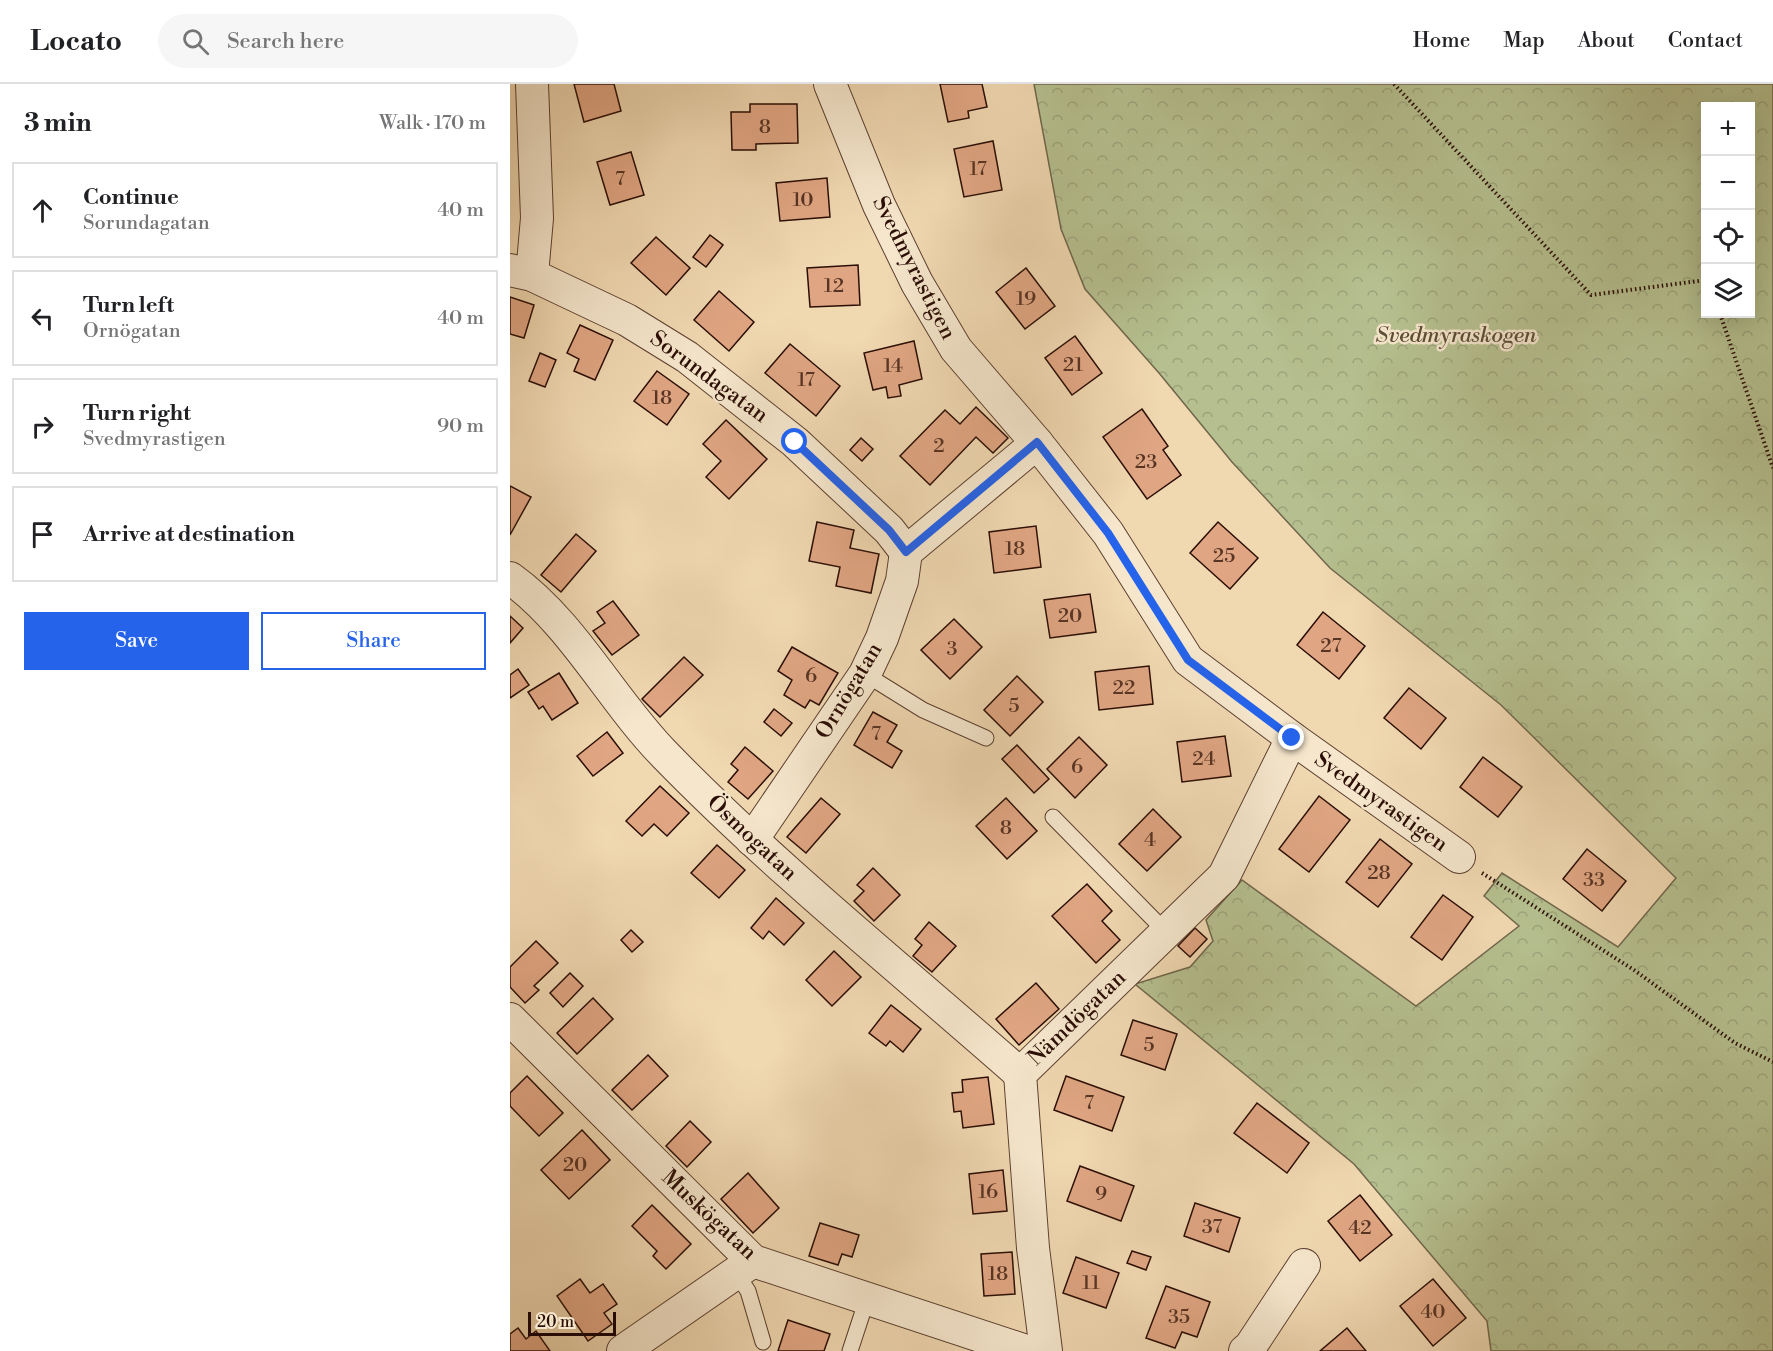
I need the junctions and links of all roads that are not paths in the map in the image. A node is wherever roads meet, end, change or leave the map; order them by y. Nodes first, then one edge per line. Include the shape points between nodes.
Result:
1 (532, 84) edge
2 (830, 84) edge
3 (521, 272) edge
4 (1037, 442) junction
5 (906, 552) junction
6 (510, 578) edge
7 (865, 674) junction
8 (986, 738) dead end
9 (1292, 738) junction
10 (1053, 817) dead end
11 (752, 840) junction
12 (1459, 857) road end
13 (1167, 932) junction
14 (510, 1019) edge
15 (1020, 1074) junction
16 (1304, 1265) dead end
17 (744, 1267) junction
18 (867, 1299) junction
19 (763, 1342) dead end
20 (623, 1351) edge
21 (850, 1351) edge
22 (1026, 1351) edge
23 (1046, 1351) edge
24 (1245, 1351) edge

1 - 3 street via 537,218
2 - 4 street, Svedmyrastigen via 879,205 917,283 956,349
3 - 5 street, Sorundagatan via 627,320 687,357 795,442 889,530
4 - 5 street
4 - 9 street, Svedmyrastigen via 1108,533 1188,660
5 - 7 street, Ornögatan via 902,581
6 - 11 street, Ösmogatan via 552,615 663,754
7 - 8 lane via 923,710
7 - 11 street, Ornögatan
9 - 12 street, Svedmyrastigen
9 - 13 street, Nämdögatan via 1224,876
10 - 13 lane
11 - 15 street, Ösmogatan
13 - 15 street, Nämdögatan
14 - 17 street, Muskögatan
15 - 23 street, Nämdögatan via 1033,1248
16 - 24 street
17 - 18 street, Muskögatan
17 - 19 lane
17 - 20 street
18 - 21 lane
18 - 22 street, Muskögatan

